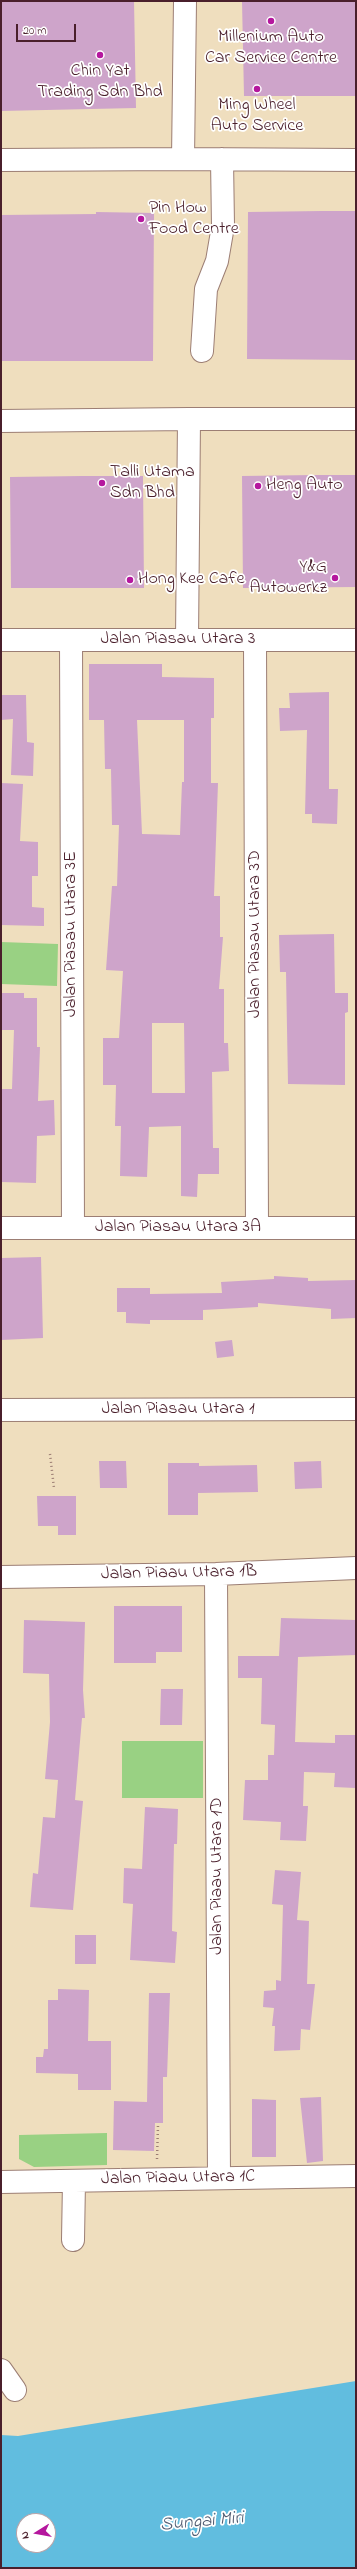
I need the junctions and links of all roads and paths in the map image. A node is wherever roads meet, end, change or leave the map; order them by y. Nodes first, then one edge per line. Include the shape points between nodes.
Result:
1 (185, 1) edge
2 (183, 159) junction
3 (222, 159) junction
4 (1, 160) edge
5 (356, 160) edge
6 (202, 351) dead end
7 (189, 419) junction
8 (356, 419) edge
9 (1, 421) edge
10 (1, 640) edge
11 (70, 640) junction
12 (187, 640) junction
13 (255, 640) junction
14 (356, 640) edge
15 (1, 1228) edge
16 (73, 1228) junction
17 (257, 1228) junction
18 (356, 1228) edge
19 (356, 1409) edge
20 (1, 1410) edge
21 (50, 1454) dead end
22 (54, 1488) dead end
23 (356, 1568) edge
24 (216, 1574) junction
25 (1, 1577) edge
26 (158, 2125) dead end
27 (356, 2176) edge
28 (219, 2178) junction
29 (157, 2179) junction
30 (74, 2181) junction
31 (1, 2182) edge
32 (73, 2240) dead end
33 (1, 2370) edge
34 (15, 2390) dead end

1 - 2 street
2 - 3 street
2 - 4 street
3 - 5 street
3 - 6 street via 223,226 217,261 206,289
7 - 8 street
7 - 9 street
7 - 12 street
10 - 11 street, Jalan Piasau Utara 3
11 - 12 street, Jalan Piasau Utara 3
11 - 16 street, Jalan Piasau Utara 3E
12 - 13 street, Jalan Piasau Utara 3
13 - 14 street, Jalan Piasau Utara 3
13 - 17 street, Jalan Piasau Utara 3D
15 - 16 street, Jalan Piasau Utara 3A
16 - 17 street, Jalan Piasau Utara 3A
17 - 18 street, Jalan Piasau Utara 3A
19 - 20 street, Jalan Piasau Utara 1
21 - 22 path
23 - 24 street, Jalan Piaau Utara 1B
24 - 25 street, Jalan Piaau Utara 1B
24 - 28 street, Jalan Piaau Utara 1D
26 - 29 path
27 - 28 street, Jalan Piaau Utara 1C
28 - 29 street, Jalan Piaau Utara 1C
29 - 30 street, Jalan Piaau Utara 1C
30 - 31 street, Jalan Piaau Utara 1C
30 - 32 street
33 - 34 street

